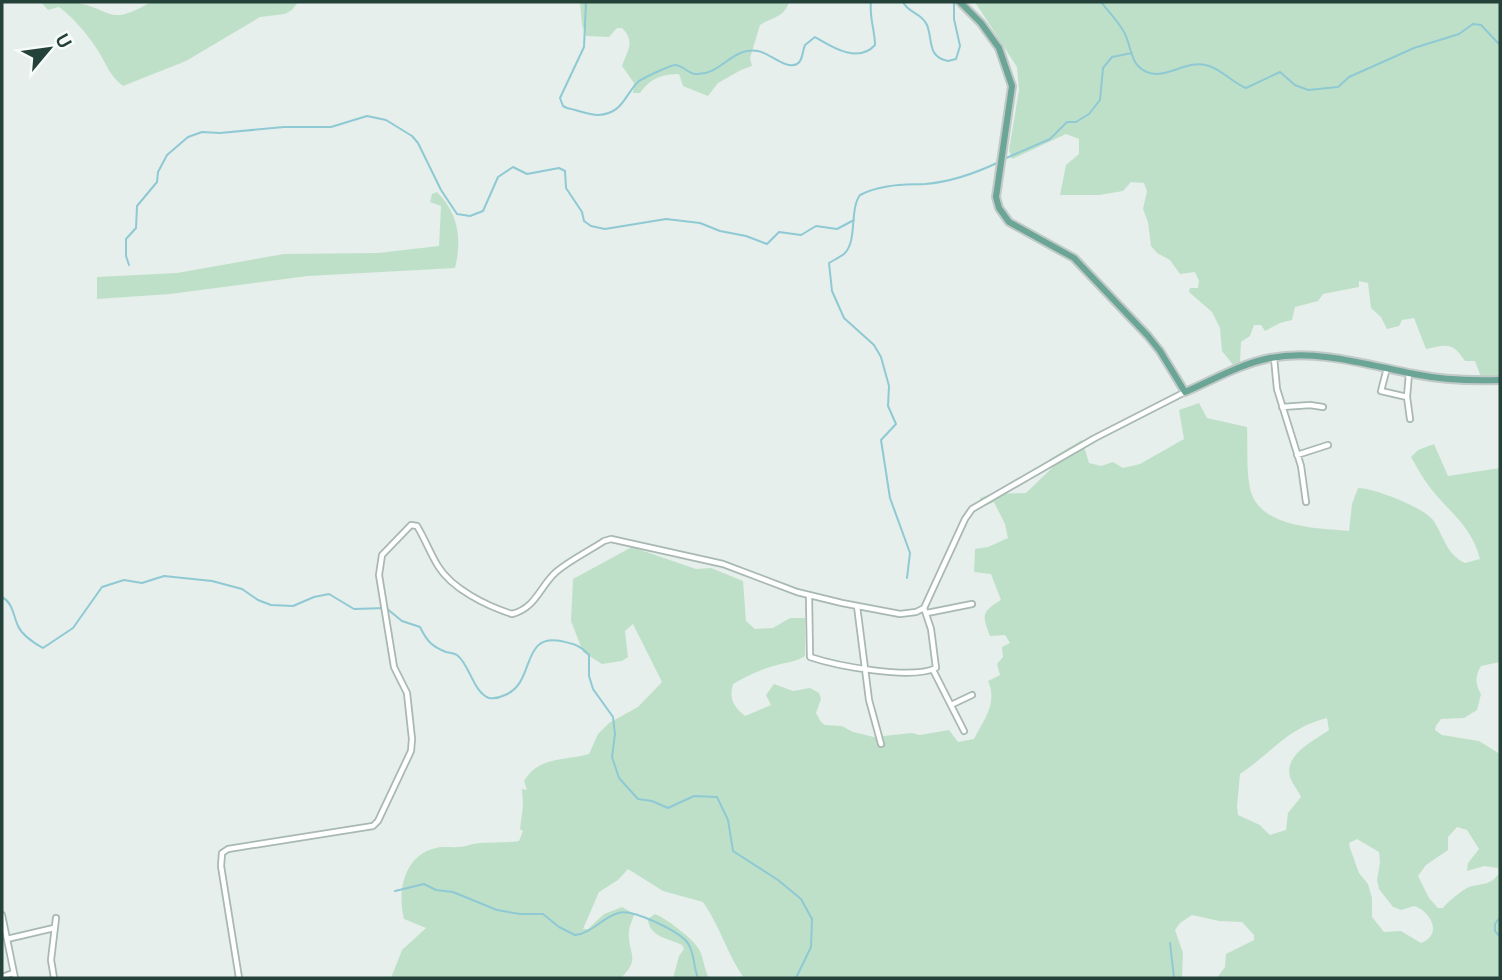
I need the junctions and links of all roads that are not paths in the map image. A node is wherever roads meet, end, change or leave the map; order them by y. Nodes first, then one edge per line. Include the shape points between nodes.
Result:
1 (961, 3) edge
2 (1274, 357) junction
3 (1387, 368) junction
4 (1409, 373) junction
5 (1500, 380) edge
6 (1185, 392) junction
7 (1407, 397) junction
8 (1282, 407) junction
9 (1323, 407) dead end
10 (1410, 419) dead end
11 (1328, 445) dead end
12 (1297, 455) junction
13 (1306, 502) dead end
14 (809, 595) junction
15 (972, 604) dead end
16 (857, 606) junction
17 (925, 611) junction
18 (866, 669) junction
19 (933, 670) junction
20 (972, 695) dead end
21 (951, 705) junction
22 (964, 731) dead end
23 (881, 744) dead end
24 (2, 917) edge
25 (56, 918) dead end
26 (54, 928) junction
27 (7, 939) junction
28 (14, 976) edge
29 (2, 977) edge
30 (54, 978) edge
31 (239, 978) edge

1 - 6 main road via 999,48 1009,71 1012,86 996,197 1004,217 1074,258 1154,343
2 - 3 main road via 1313,356
2 - 6 main road
2 - 8 street
3 - 4 main road
3 - 7 street via 1381,391
4 - 5 main road
4 - 7 street
6 - 17 street via 972,509
7 - 10 street
8 - 9 street
8 - 12 street
11 - 12 street
12 - 13 street
14 - 16 street
14 - 18 street via 810,657
14 - 31 street via 723,564 618,539 608,540 558,570 534,601 512,614 451,580 412,524 382,555 379,575 394,667 407,693 411,751 373,826 222,853
15 - 17 street
16 - 17 street via 900,614
16 - 18 street
17 - 19 street via 936,661
18 - 19 street
18 - 23 street
19 - 21 street
20 - 21 street
21 - 22 street
24 - 27 street
25 - 26 street
26 - 27 street
26 - 30 street
27 - 28 street
28 - 29 street

